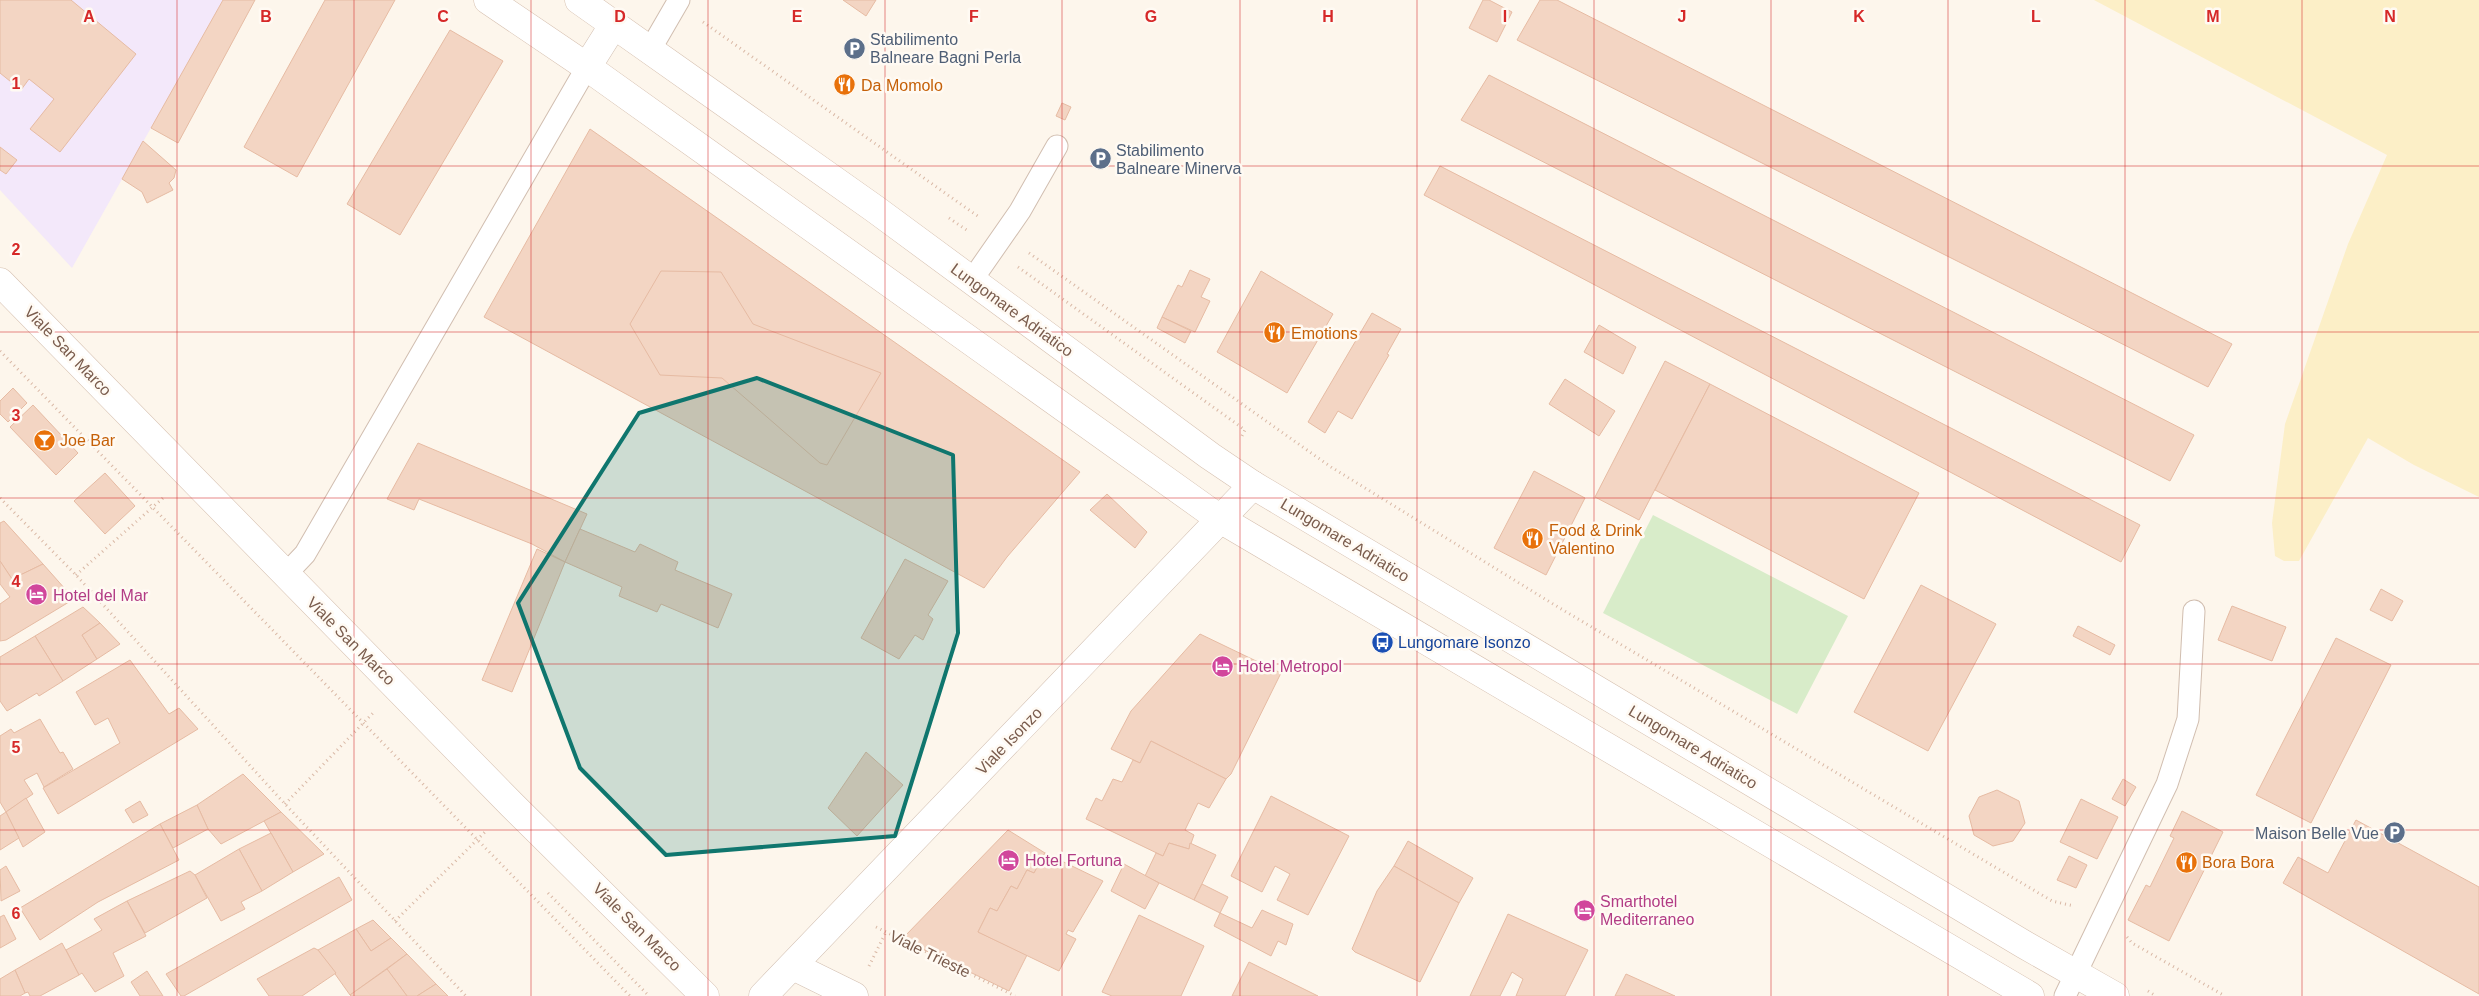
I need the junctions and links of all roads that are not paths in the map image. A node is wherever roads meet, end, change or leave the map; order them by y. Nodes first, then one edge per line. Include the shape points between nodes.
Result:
1 (488, 0) edge
2 (579, 0) edge
3 (678, 2) edge
4 (614, 24) junction
5 (650, 50) junction
6 (588, 67) junction
7 (1057, 146) dead end
8 (972, 280) junction
9 (0, 282) edge
10 (1253, 485) junction
11 (1220, 519) junction
12 (286, 574) junction
13 (2194, 611) dead end
14 (793, 966) junction
15 (860, 985) edge
16 (2070, 985) edge
17 (705, 996) edge
18 (763, 996) edge
19 (2030, 996) edge
20 (2115, 996) edge

1 - 6 street
2 - 4 street, Lungomare Adriatico
3 - 5 lane
4 - 5 street, Lungomare Adriatico
4 - 6 street
5 - 8 street, Lungomare Adriatico
6 - 11 street
6 - 12 lane via 305,554
7 - 8 lane via 1004,235
8 - 10 street, Lungomare Adriatico
9 - 12 street, Viale San Marco
10 - 11 street, Viale Isonzo
10 - 16 street, Lungomare Adriatico
11 - 14 street, Viale Isonzo
11 - 19 street
12 - 17 street, Viale San Marco
13 - 16 lane via 2188,719 2167,784
14 - 15 street
14 - 18 street, Viale Isonzo
16 - 20 street, Lungomare Adriatico

